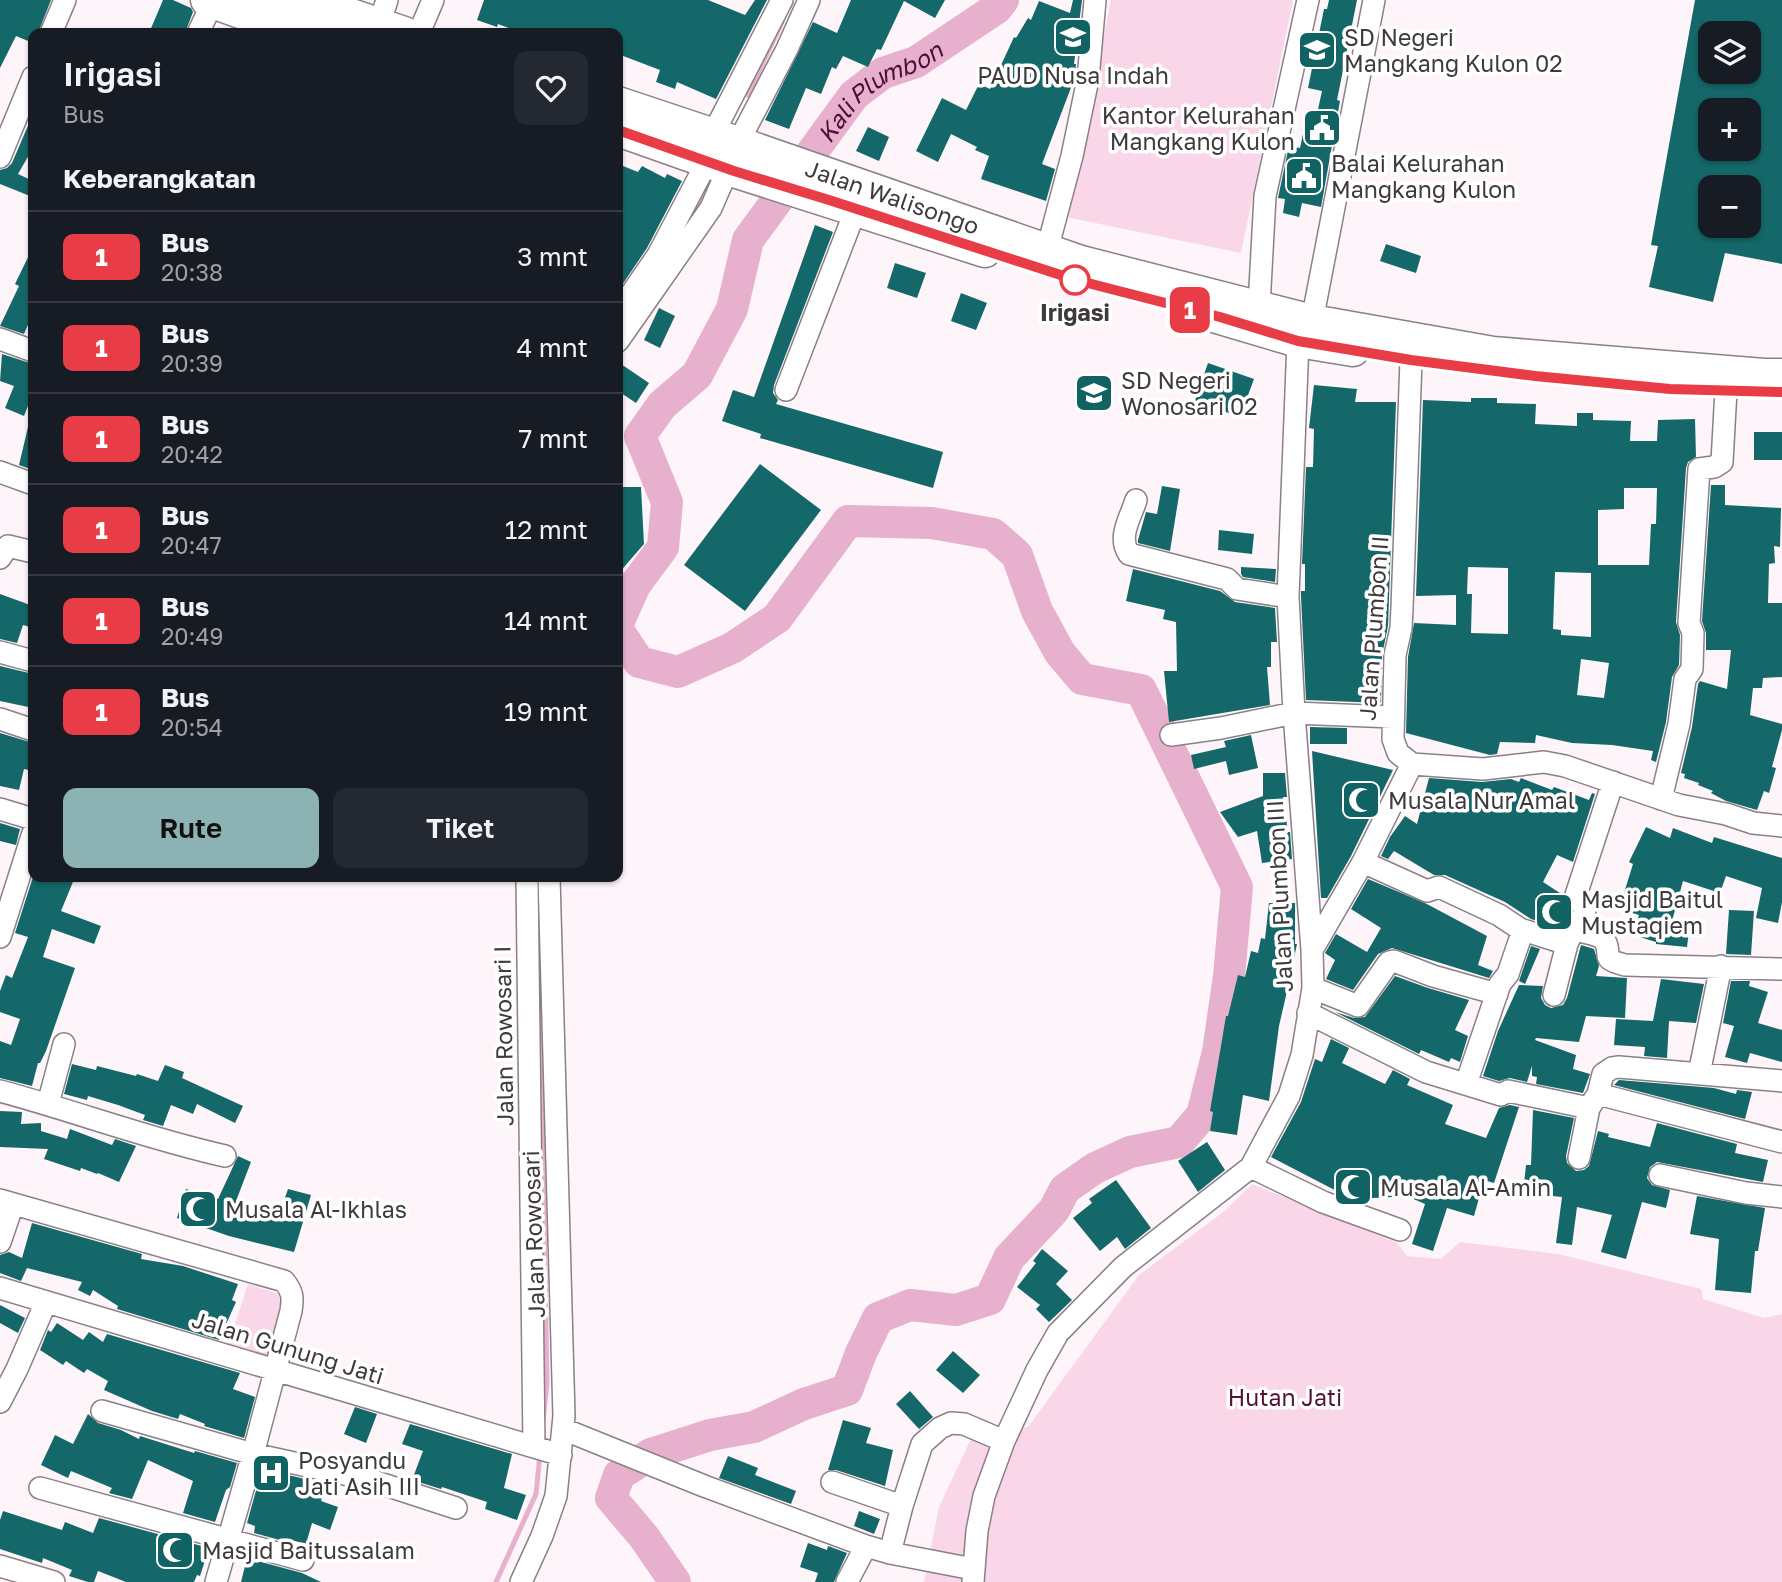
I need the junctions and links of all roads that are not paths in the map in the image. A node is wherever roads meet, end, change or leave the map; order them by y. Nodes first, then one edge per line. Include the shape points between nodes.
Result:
1 (65, 0) edge
2 (249, 0) edge
3 (307, 0) edge
4 (433, 0) edge
5 (782, 0) edge
6 (809, 0) edge
7 (1095, 0) edge
8 (1308, 0) edge
9 (1374, 0) edge
10 (210, 1) edge
11 (390, 19) edge
12 (53, 28) edge
13 (200, 28) edge
14 (285, 28) edge
15 (331, 28) edge
16 (421, 28) edge
17 (775, 44) junction
18 (28, 89) edge
19 (623, 105) edge
20 (623, 131) edge
21 (728, 154) junction
22 (0, 158) edge
23 (840, 195) junction
24 (1047, 250) junction
25 (623, 306) edge
26 (1259, 306) junction
27 (1305, 331) junction
28 (623, 334) edge
29 (0, 338) edge
30 (28, 349) edge
31 (1411, 360) junction
32 (1538, 366) junction
33 (1782, 375) edge
34 (786, 390) dead end
35 (1726, 390) junction
36 (1782, 392) edge
37 (0, 472) edge
38 (28, 482) edge
39 (1136, 500) dead end
40 (28, 551) edge
41 (0, 558) edge
42 (1288, 597) junction
43 (0, 652) edge
44 (28, 660) edge
45 (1294, 713) junction
46 (1393, 717) junction
47 (0, 719) edge
48 (28, 728) edge
49 (1171, 735) dead end
50 (1412, 764) junction
51 (1613, 782) junction
52 (1661, 799) junction
53 (0, 809) edge
54 (28, 817) edge
55 (1782, 826) edge
56 (28, 850) edge
57 (1363, 862) junction
58 (527, 882) edge
59 (549, 882) edge
60 (1523, 930) junction
61 (0, 937) edge
62 (1572, 937) junction
63 (1312, 950) junction
64 (1721, 966) junction
65 (1782, 969) edge
66 (1312, 988) junction
67 (1497, 994) junction
68 (1554, 995) dead end
69 (1308, 1013) junction
70 (64, 1044) dead end
71 (1699, 1074) junction
72 (1782, 1081) edge
73 (1466, 1084) junction
74 (0, 1091) edge
75 (1594, 1101) junction
76 (48, 1104) junction
77 (1782, 1142) edge
78 (225, 1156) dead end
79 (1579, 1158) dead end
80 (1251, 1167) junction
81 (1660, 1175) dead end
82 (1782, 1197) edge
83 (6, 1202) edge
84 (1400, 1230) dead end
85 (0, 1242) edge
86 (0, 1288) edge
87 (46, 1302) junction
88 (274, 1370) junction
89 (0, 1402) edge
90 (102, 1411) dead end
91 (564, 1429) junction
92 (1004, 1441) junction
93 (544, 1449) junction
94 (253, 1454) junction
95 (832, 1482) dead end
96 (40, 1488) dead end
97 (902, 1506) junction
98 (456, 1508) dead end
99 (228, 1539) junction
100 (866, 1546) junction
101 (890, 1553) junction
102 (303, 1560) dead end
103 (0, 1566) edge
104 (973, 1576) edge
105 (54, 1582) edge
106 (216, 1582) edge
107 (521, 1582) edge
108 (847, 1582) edge

1 - 12 street
2 - 15 highway
3 - 11 highway
4 - 16 street
5 - 17 street
6 - 17 street
7 - 24 street via 1088,79
8 - 26 street via 1265,196
9 - 27 street, Jalan Plumbon III
10 - 13 street
10 - 14 highway
17 - 21 street
18 - 22 street
19 - 21 highway
20 - 21 highway
21 - 23 highway
21 - 25 street
21 - 28 street via 711,208
23 - 24 highway, Jalan Walisongo
23 - 27 highway via 1076,280 1220,317
23 - 34 street
24 - 26 highway, Jalan Walisongo
26 - 27 highway, Jalan Walisongo
27 - 31 highway
27 - 32 highway, Jalan Walisongo via 1493,353
27 - 42 street, Jalan Plumbon III
29 - 30 street
31 - 32 highway
31 - 46 street, Jalan Plumbon II via 1403,596
32 - 33 highway, Jalan Walisongo
32 - 35 highway via 1670,389
35 - 36 highway
35 - 52 street via 1722,462 1699,469 1689,623 1692,669 1685,679
37 - 38 street
39 - 42 street via 1126,529 1124,547 1129,554 1227,579 1237,589
40 - 41 street via 8,546
42 - 45 street, Jalan Plumbon III
43 - 44 street
45 - 46 street
45 - 49 street
45 - 63 street, Jalan Plumbon III
46 - 50 street, Jalan Plumbon II via 1394,745
47 - 48 street
50 - 51 street via 1483,769 1544,762
50 - 57 street
51 - 52 street
51 - 62 street via 1576,895 1586,907
52 - 55 street
53 - 54 street
56 - 61 street
57 - 60 street via 1427,891 1438,887
57 - 63 street
58 - 93 street, Jalan Rowosari I
59 - 91 street, Jalan Rowosari
60 - 62 street
60 - 67 street
62 - 64 street via 1605,940 1605,951 1613,962 1625,965
62 - 68 street
63 - 66 street, Jalan Plumbon III
64 - 65 street
64 - 71 street
66 - 67 street via 1358,1006 1394,961
66 - 69 street, Jalan Plumbon III
67 - 73 street
69 - 73 street via 1426,1072
69 - 80 street, Jalan Plumbon III via 1295,1081
70 - 76 street
71 - 72 street
71 - 75 street via 1612,1068 1603,1074
73 - 75 street via 1501,1095 1508,1091
74 - 76 street
75 - 77 street
75 - 79 street
76 - 78 street via 150,1138
80 - 84 street via 1322,1202
80 - 92 street, Jalan Plumbon III via 1124,1267 1058,1333
81 - 82 street
83 - 85 street
83 - 88 street via 284,1282 293,1301
86 - 87 street, Jalan Gunung Jati
87 - 88 street, Jalan Gunung Jati
87 - 89 street
88 - 93 street, Jalan Gunung Jati
88 - 94 street
90 - 94 street
91 - 93 street, Jalan Rowosari
91 - 100 street
92 - 97 street via 964,1424 940,1428 922,1444
92 - 104 street, Jalan Plumbon III via 984,1496
93 - 107 street, Jalan Rowosari via 556,1496
94 - 98 street via 367,1479
94 - 99 street
95 - 97 street
96 - 99 street
97 - 101 street
99 - 102 street
99 - 106 street
100 - 101 street
100 - 108 street
101 - 104 street
103 - 105 street

